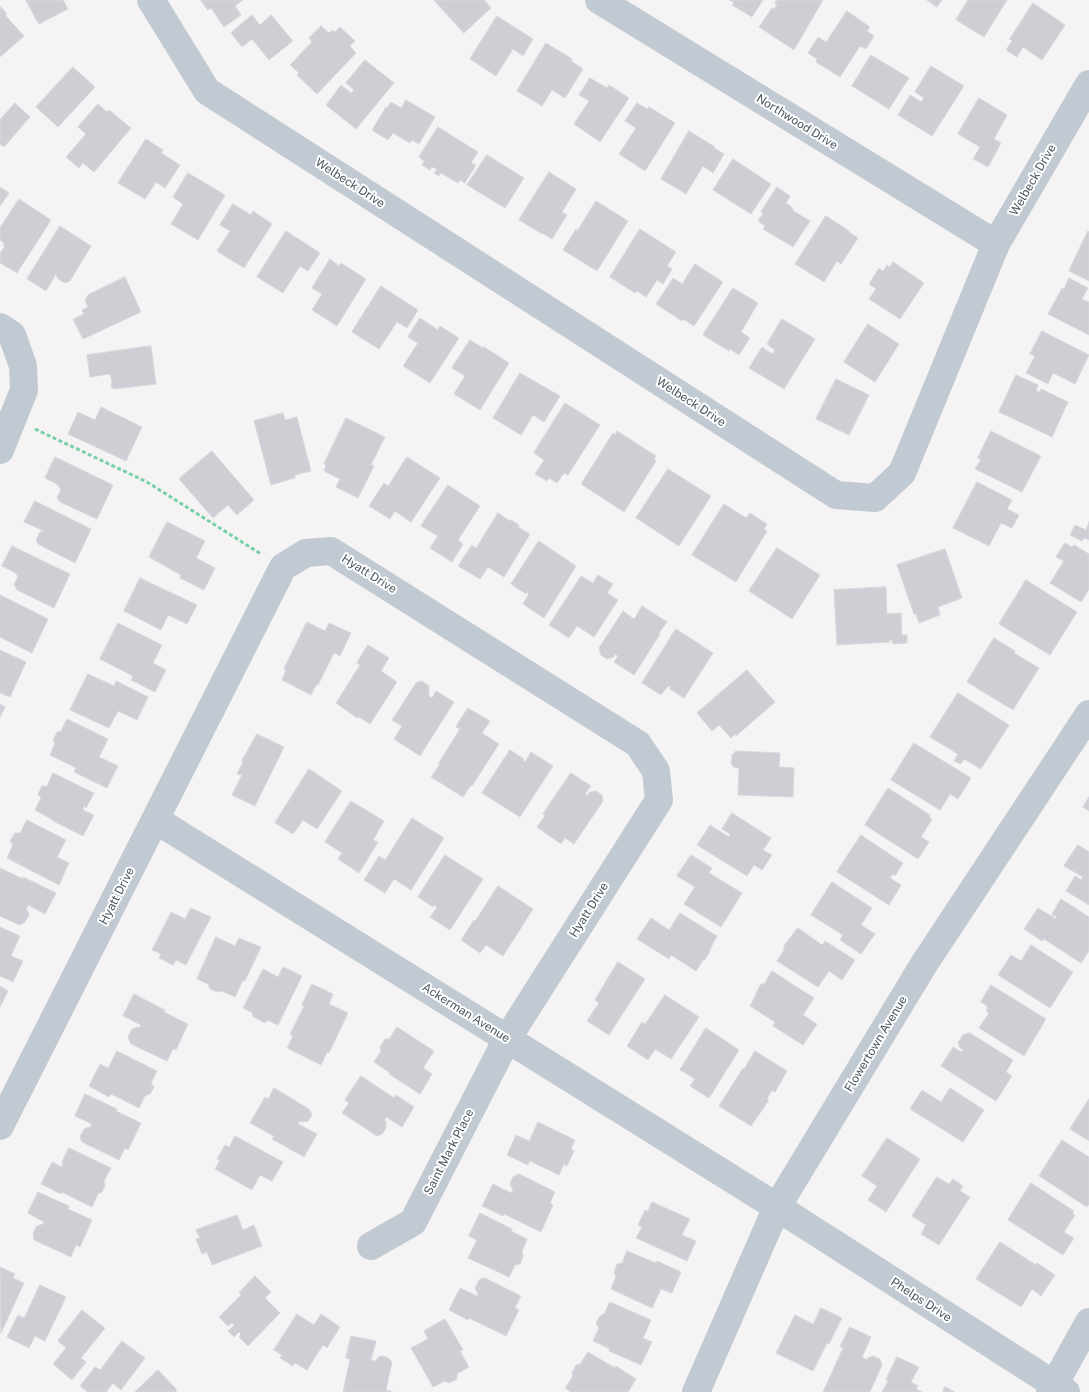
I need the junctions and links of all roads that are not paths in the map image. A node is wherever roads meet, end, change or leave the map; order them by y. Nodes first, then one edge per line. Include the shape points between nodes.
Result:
1 (152, 0) edge
2 (599, 0) edge
3 (1089, 84) edge
4 (996, 244) junction
5 (0, 327) edge
6 (0, 450) edge
7 (1089, 714) edge
8 (156, 820) junction
9 (507, 1039) junction
10 (0, 1126) edge
11 (777, 1207) junction
12 (371, 1246) dead end
13 (1089, 1322) edge
14 (1056, 1389) edge
15 (696, 1392) edge

1 - 4 street, Welbeck Drive via 207,91 836,495 875,498 902,473
2 - 4 street, Northwood Drive
3 - 4 street, Welbeck Drive
5 - 6 street via 12,335 23,366 24,390
7 - 11 street, Flowertown Avenue via 924,964
8 - 9 street, Ackerman Avenue
8 - 9 street, Hyatt Drive via 283,567 306,553 331,551 638,744 656,770 659,800
8 - 10 street, Hyatt Drive
9 - 11 street, Ackerman Avenue
9 - 12 street, Saint Mark Place via 413,1222
11 - 14 street, Phelps Drive
11 - 15 street, Flowertown Avenue
13 - 14 street

